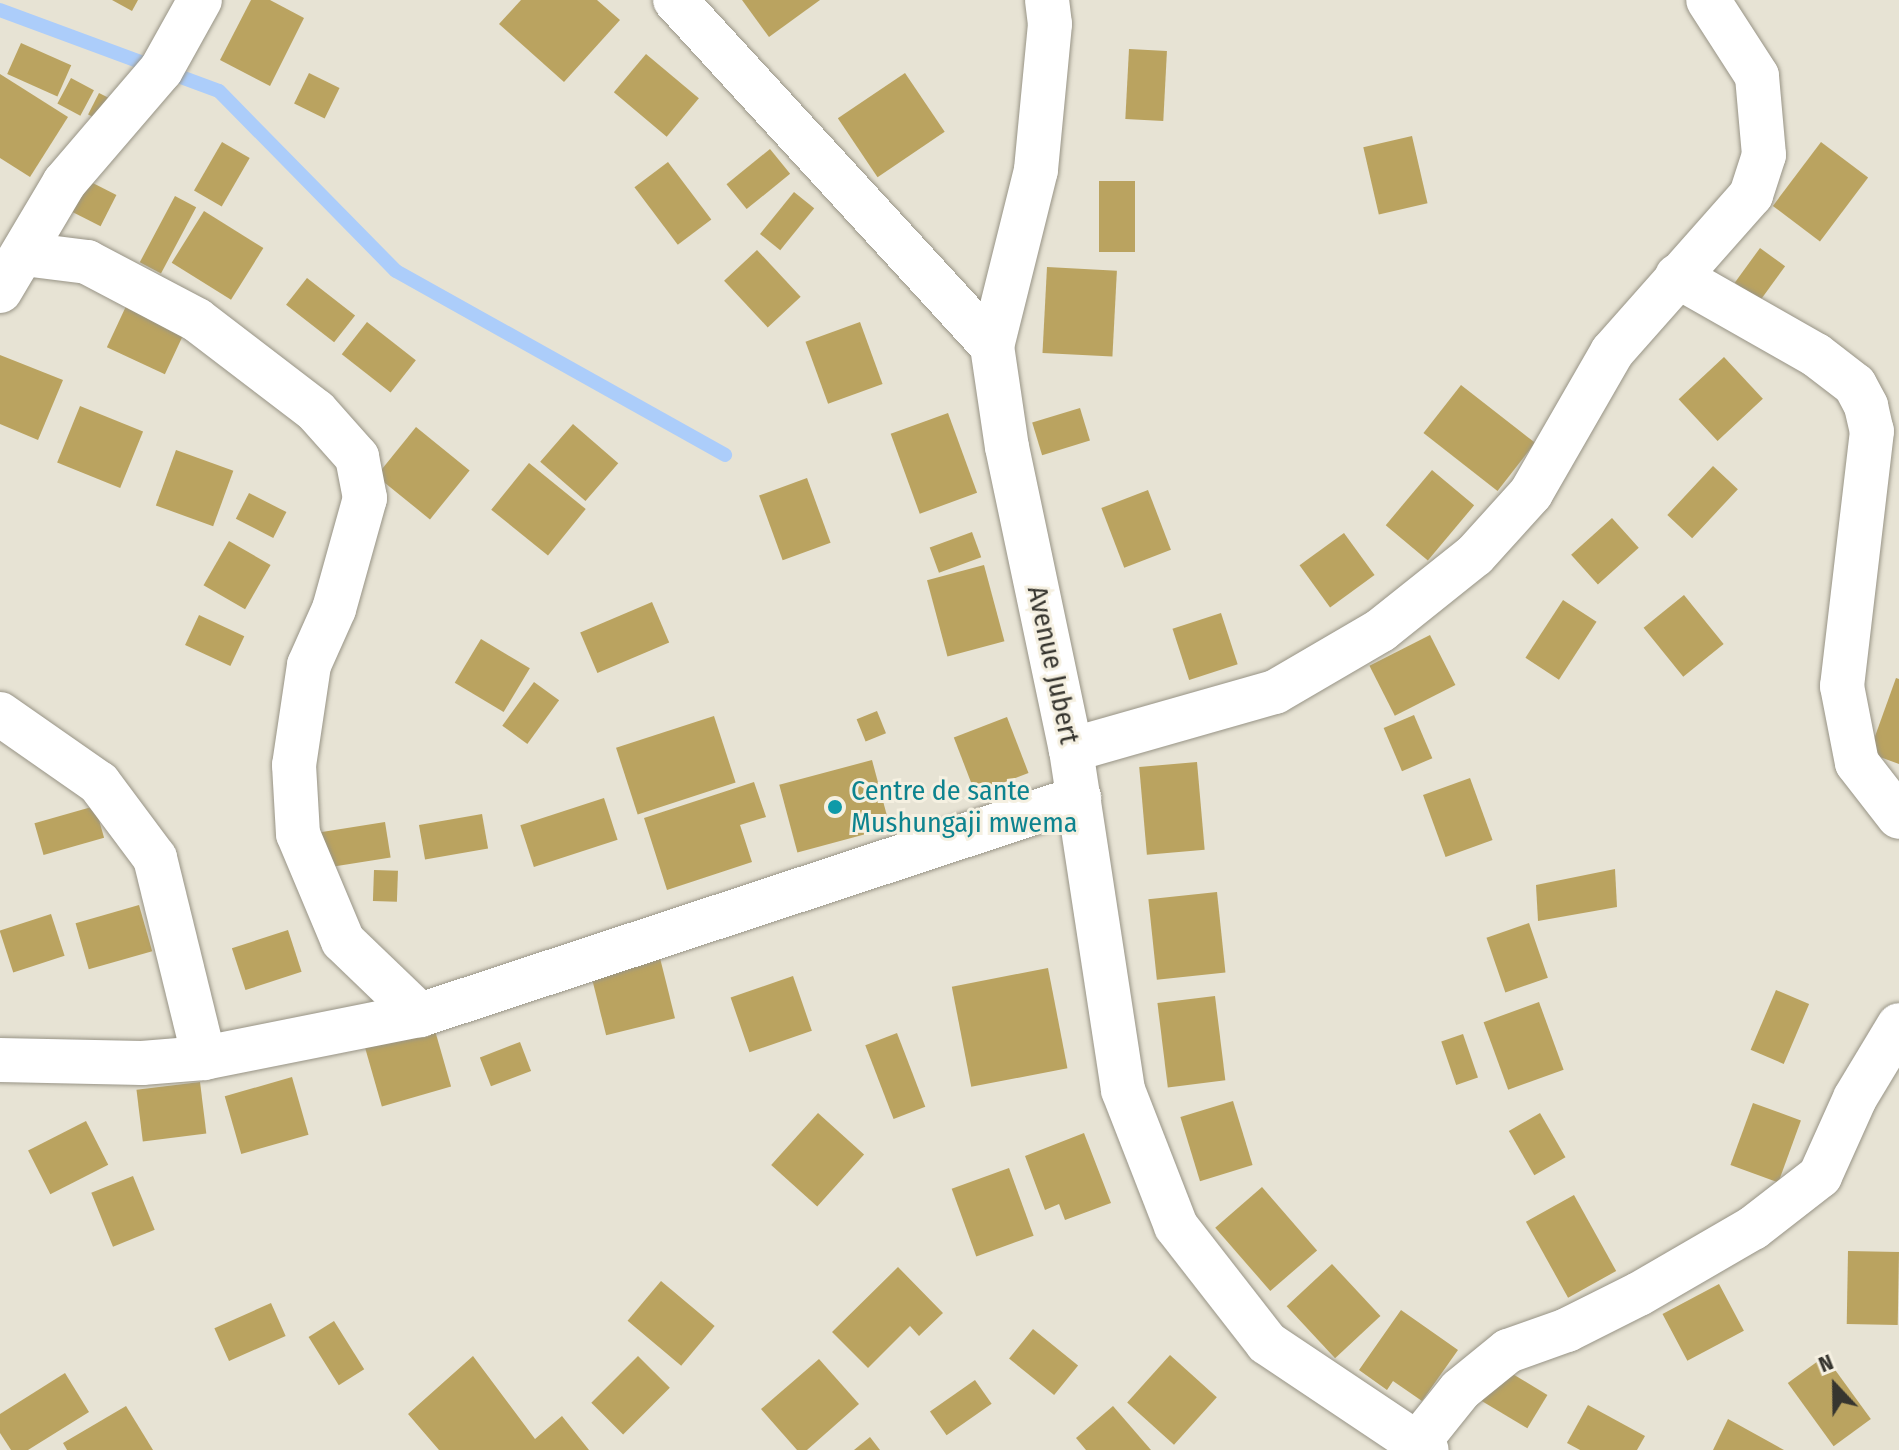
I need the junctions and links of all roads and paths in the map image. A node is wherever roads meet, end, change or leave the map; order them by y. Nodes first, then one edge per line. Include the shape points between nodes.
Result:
1 (200, 0) edge
2 (675, 0) edge
3 (1047, 0) edge
4 (1708, 0) edge
5 (24, 254) junction
6 (1677, 276) junction
7 (0, 291) edge
8 (992, 346) junction
9 (0, 714) edge
10 (1071, 750) junction
11 (1079, 798) junction
12 (1899, 817) edge
13 (420, 1015) junction
14 (1899, 1025) edge
15 (204, 1058) junction
16 (0, 1060) edge
17 (1422, 1448) edge

1 - 5 street via 161,70 64,183
2 - 8 street
3 - 8 street, Avenue Jubert via 1050,24 1036,170
4 - 6 street via 1757,76 1764,155 1751,195 1722,234
5 - 7 street
5 - 13 street via 87,262 197,320 305,402 357,457 365,498 334,609 309,665 294,765 298,834 343,941
6 - 10 street via 1612,352 1531,493 1475,555 1381,630 1275,692
6 - 12 street via 1816,355 1855,385 1866,406 1872,431 1842,686 1857,763
8 - 10 street, Avenue Jubert via 1007,447
9 - 15 street via 99,783 155,858
10 - 11 street, Avenue Jubert
11 - 13 street
11 - 17 street, Avenue Jubert via 1123,1090 1176,1226 1267,1343
13 - 15 street
14 - 17 street via 1855,1098 1820,1176 1753,1228 1639,1294 1567,1330 1508,1351 1460,1390
15 - 16 street via 142,1063

